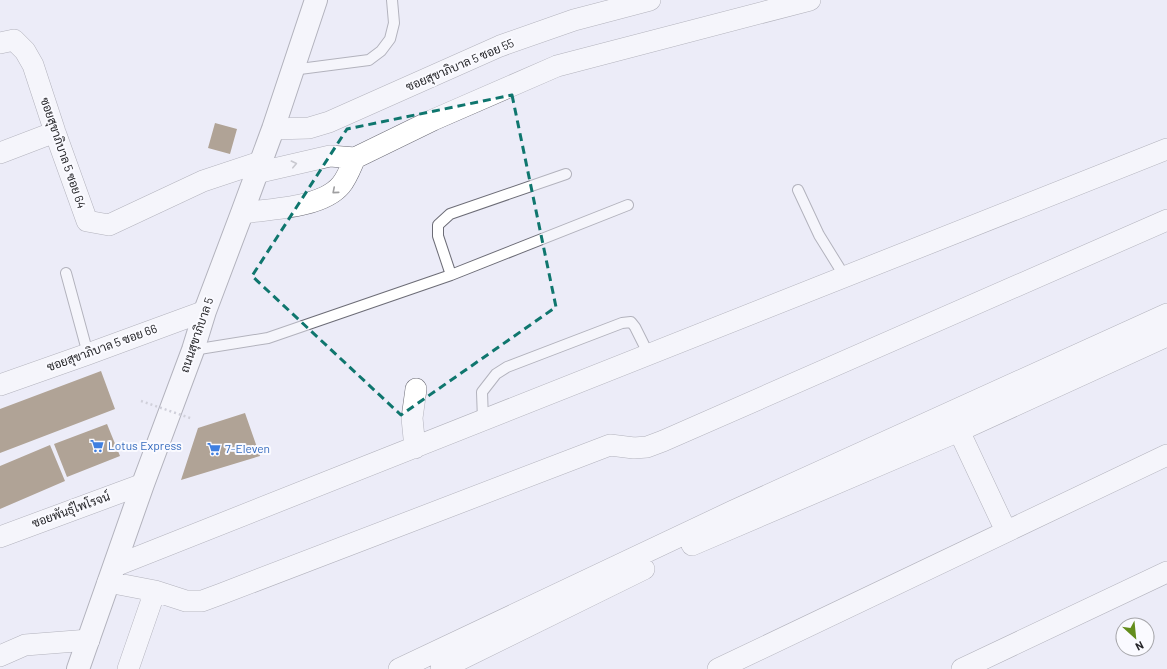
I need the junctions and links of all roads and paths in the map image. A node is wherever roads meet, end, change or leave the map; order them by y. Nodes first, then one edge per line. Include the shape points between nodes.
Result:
1 (316, 0) edge
2 (392, 0) edge
3 (650, 0) edge
4 (810, 0) edge
5 (602, 6) edge
6 (0, 43) edge
7 (292, 70) junction
8 (272, 129) junction
9 (55, 132) junction
10 (1167, 149) edge
11 (0, 153) edge
12 (355, 158) junction
13 (258, 167) junction
14 (566, 174) dead end
15 (798, 190) dead end
16 (628, 205) dead end
17 (242, 213) junction
18 (1167, 220) edge
19 (66, 273) dead end
20 (450, 275) junction
21 (845, 277) junction
22 (205, 311) junction
23 (1167, 314) edge
24 (1167, 336) edge
25 (193, 350) junction
26 (88, 354) junction
27 (649, 355) junction
28 (0, 386) edge
29 (416, 389) dead end
30 (141, 401) dead end
31 (193, 419) dead end
32 (483, 420) junction
33 (959, 431) junction
34 (414, 448) junction
35 (1167, 455) edge
36 (143, 484) junction
37 (1006, 531) junction
38 (0, 537) edge
39 (1167, 572) edge
40 (111, 574) junction
41 (155, 591) junction
42 (89, 640) junction
43 (0, 656) edge
44 (78, 669) edge
45 (128, 669) edge
46 (399, 669) edge
47 (441, 669) edge
48 (718, 669) edge
49 (962, 669) edge

1 - 7 main road, ถนนสุขาภิบาล 5
2 - 7 lane via 394,23 390,39 370,60
3 - 5 street, ซอยสุขาภิบาล 5 ซอย 55
4 - 12 street via 557,66 433,120
5 - 8 street, ซอยสุขาภิบาล 5 ซอย 55 via 574,20 500,46 329,122 309,128
6 - 9 street, ซอยสุขาภิบาล 5 ซอย 64 via 14,40 25,51 33,65
7 - 8 main road, ถนนสุขาภิบาล 5
8 - 13 main road, ถนนสุขาภิบาล 5
9 - 11 street
9 - 13 street, ซอยสุขาภิบาล 5 ซอย 64 via 87,221 109,225 203,181
10 - 21 street
13 -> 12 street via 330,156
12 -> 17 street via 342,185 331,195 308,204
13 - 17 main road, ถนนสุขาภิบาล 5
14 - 20 lane via 450,214 438,225 438,236
15 - 21 lane via 819,235
16 - 20 lane
17 - 22 main road, ถนนสุขาภิบาล 5
18 - 41 street via 663,442 634,448 610,445 202,601 186,601
19 - 26 lane
20 - 25 lane via 268,338
21 - 27 street
22 - 25 main road, ถนนสุขาภิบาล 5
22 - 26 street, ซอยสุขาภิบาล 5 ซอย 66
23 - 46 street via 733,511
24 - 33 street
25 - 36 main road, ถนนสุขาภิบาล 5
26 - 28 street, ซอยสุขาภิบาล 5 ซอย 66
27 - 32 street
27 - 32 lane via 631,322 622,323 507,367 496,374 482,392
29 - 34 street via 412,418
30 - 31 path, bridge
32 - 34 street
33 - 37 street
33 - 47 street via 687,548
34 - 40 street
35 - 37 street
36 - 38 street, ซอยพันธ์ุไพโรจน์
36 - 40 main road, ถนนสุขาภิบาล 5
37 - 48 street
39 - 49 street
40 - 41 street
40 - 42 main road, ถนนสุขาภิบาล 5
41 - 45 street
42 - 43 street via 25,645
42 - 44 main road, ถนนสุขาภิบาล 5

